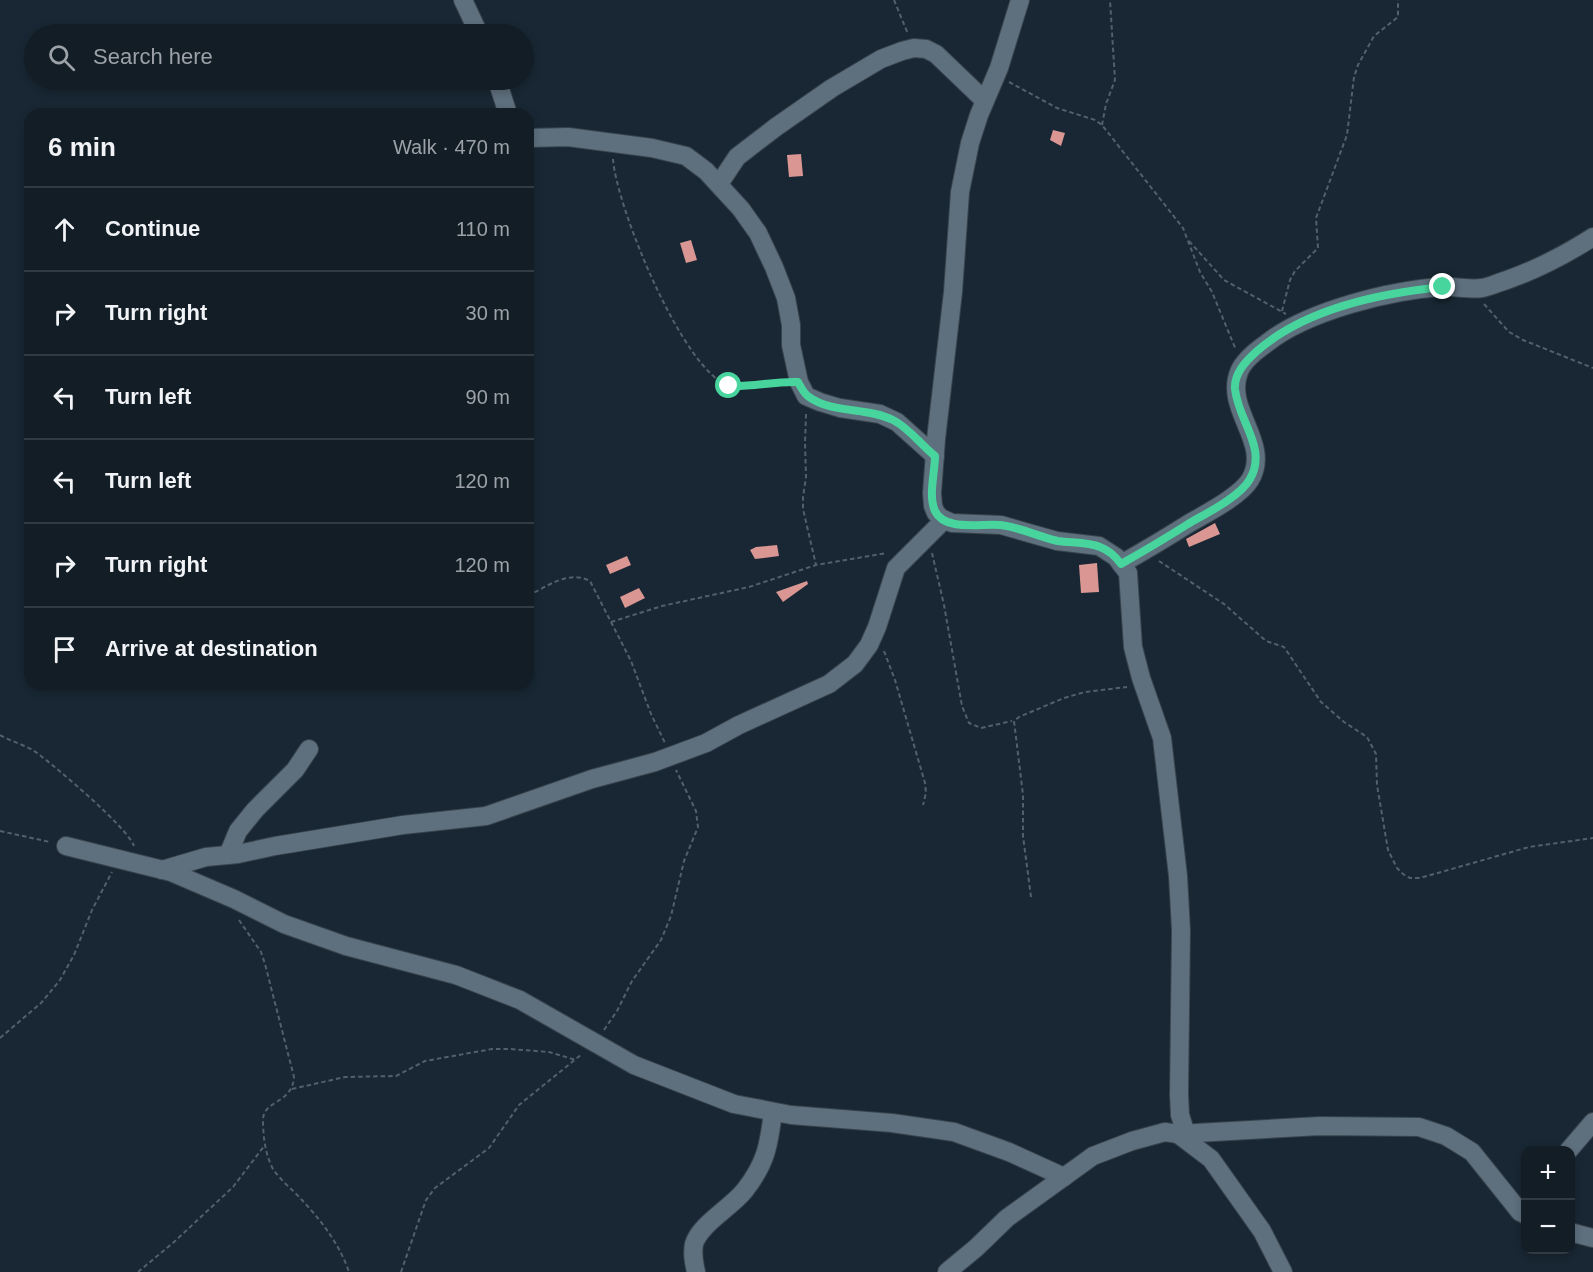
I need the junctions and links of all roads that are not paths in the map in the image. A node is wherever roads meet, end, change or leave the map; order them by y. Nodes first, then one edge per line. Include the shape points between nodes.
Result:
1 (463, 0) edge
2 (1020, 0) edge
3 (474, 24) edge
4 (500, 90) edge
5 (985, 101) junction
6 (506, 108) edge
7 (534, 138) edge
8 (719, 184) junction
9 (1593, 237) edge
10 (935, 456) junction
11 (944, 520) junction
12 (1121, 564) junction
13 (309, 749) dead end
14 (66, 846) road end
15 (228, 855) junction
16 (162, 870) junction
17 (773, 1112) junction
18 (1593, 1122) edge
19 (1182, 1134) junction
20 (1572, 1146) edge
21 (1064, 1177) junction
22 (1521, 1212) edge
23 (1575, 1233) edge
24 (1593, 1238) edge
25 (696, 1272) edge
26 (947, 1272) edge
27 (1283, 1272) edge

1 - 3 street
2 - 5 street
4 - 6 street
5 - 8 street via 936,54 914,48 881,59 793,115 737,157
5 - 10 street via 970,143 960,192
7 - 8 street via 612,142 686,156
8 - 10 street via 758,233 782,288 802,388 820,402 880,414 897,422
9 - 12 street via 1566,255 1483,288 1410,290 1361,301 1301,322 1268,341 1239,370 1235,387 1257,451 1249,482 1219,507
10 - 11 street via 933,506
11 - 12 street via 1001,525 1057,541 1099,546
11 - 15 street via 896,568 879,622 855,664 830,684 706,743 486,816 403,825
12 - 19 street via 1128,573 1131,593 1133,647 1162,738 1178,876
13 - 15 street via 295,770 238,831
14 - 16 street
15 - 16 street
16 - 17 street via 284,924 346,946 456,975 520,1000 634,1065 734,1104
17 - 21 street via 954,1131
17 - 25 street via 769,1148 760,1168 745,1191 694,1243
18 - 20 street
19 - 21 street via 1158,1132 1132,1141 1093,1156
19 - 22 street via 1320,1126 1419,1127 1446,1136 1472,1152
19 - 27 street via 1211,1159 1262,1231
21 - 26 street via 1007,1218
23 - 24 street

